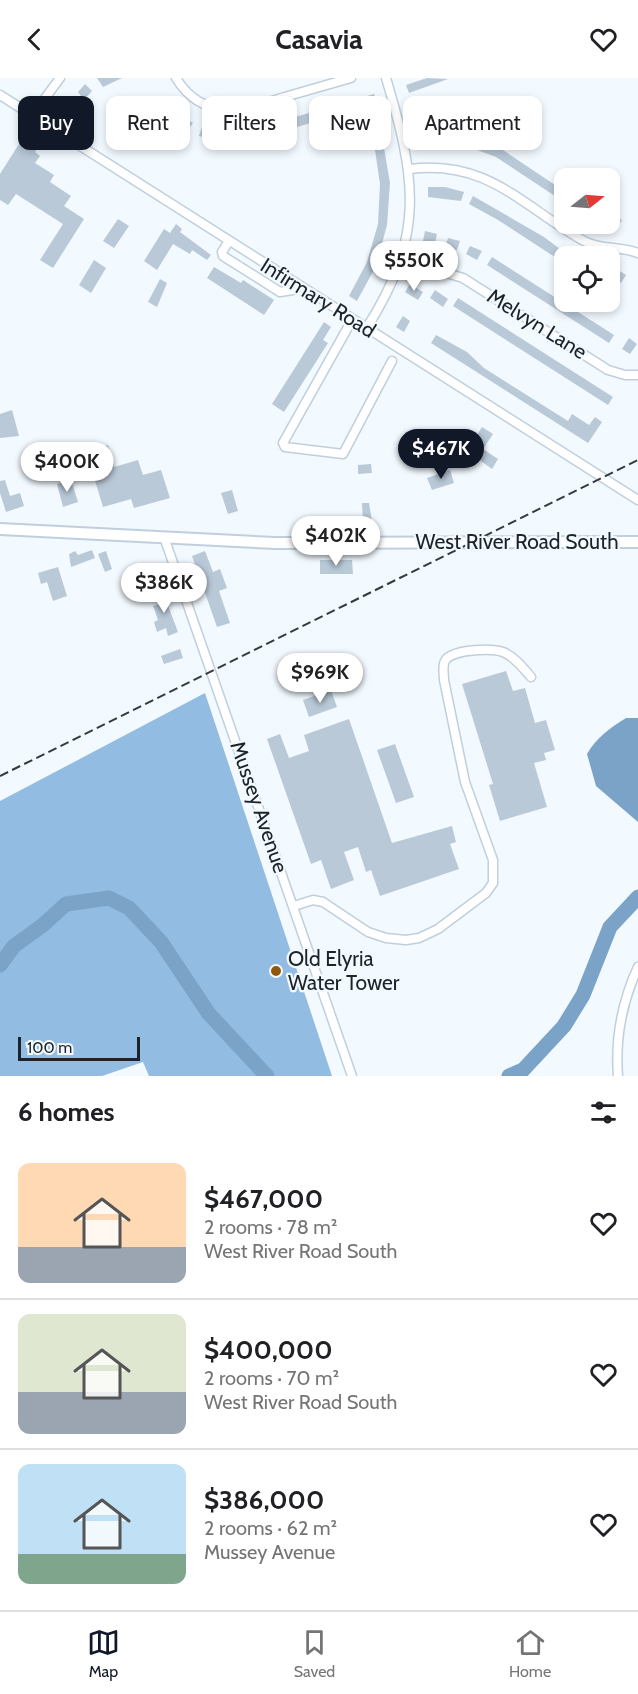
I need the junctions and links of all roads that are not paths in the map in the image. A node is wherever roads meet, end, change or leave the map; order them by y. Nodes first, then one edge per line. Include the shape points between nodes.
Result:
1 (60, 78) edge
2 (176, 78) edge
3 (351, 78) edge
4 (386, 78) edge
5 (0, 95) edge
6 (47, 96) edge
7 (18, 107) edge
8 (86, 150) edge
9 (410, 169) junction
10 (229, 241) junction
11 (638, 253) edge
12 (401, 259) junction
13 (297, 285) junction
14 (352, 320) junction
15 (366, 329) junction
16 (392, 361) dead end
17 (638, 375) edge
18 (638, 500) edge
19 (0, 529) edge
20 (164, 537) junction
21 (638, 542) edge
22 (531, 677) dead end
23 (294, 906) junction
24 (636, 971) edge
25 (352, 1076) edge
26 (618, 1076) edge

1 - 6 street
2 - 3 street via 201,102 235,110
4 - 9 street
5 - 7 street, Infirmary Road
8 - 10 street, Infirmary Road
9 - 11 street via 441,166 469,171 585,241
9 - 12 street via 409,223
10 - 13 street, Infirmary Road
10 - 13 street via 223,256 280,292 293,290
12 - 15 street via 387,294
12 - 17 street, Melvyn Lane via 464,278 608,370
13 - 14 street, Infirmary Road
14 - 15 street, Infirmary Road
14 - 16 street via 283,443 285,447 343,454
15 - 18 street, Infirmary Road
19 - 20 main road, West River Road South
20 - 21 main road, West River Road South via 338,545
20 - 23 street, Mussey Avenue
22 - 23 street via 504,652 458,653 443,663 465,782 493,860 493,883 486,892 438,929 406,940 368,932 323,902 313,900
23 - 25 street, Mussey Avenue
24 - 26 street via 619,1029

